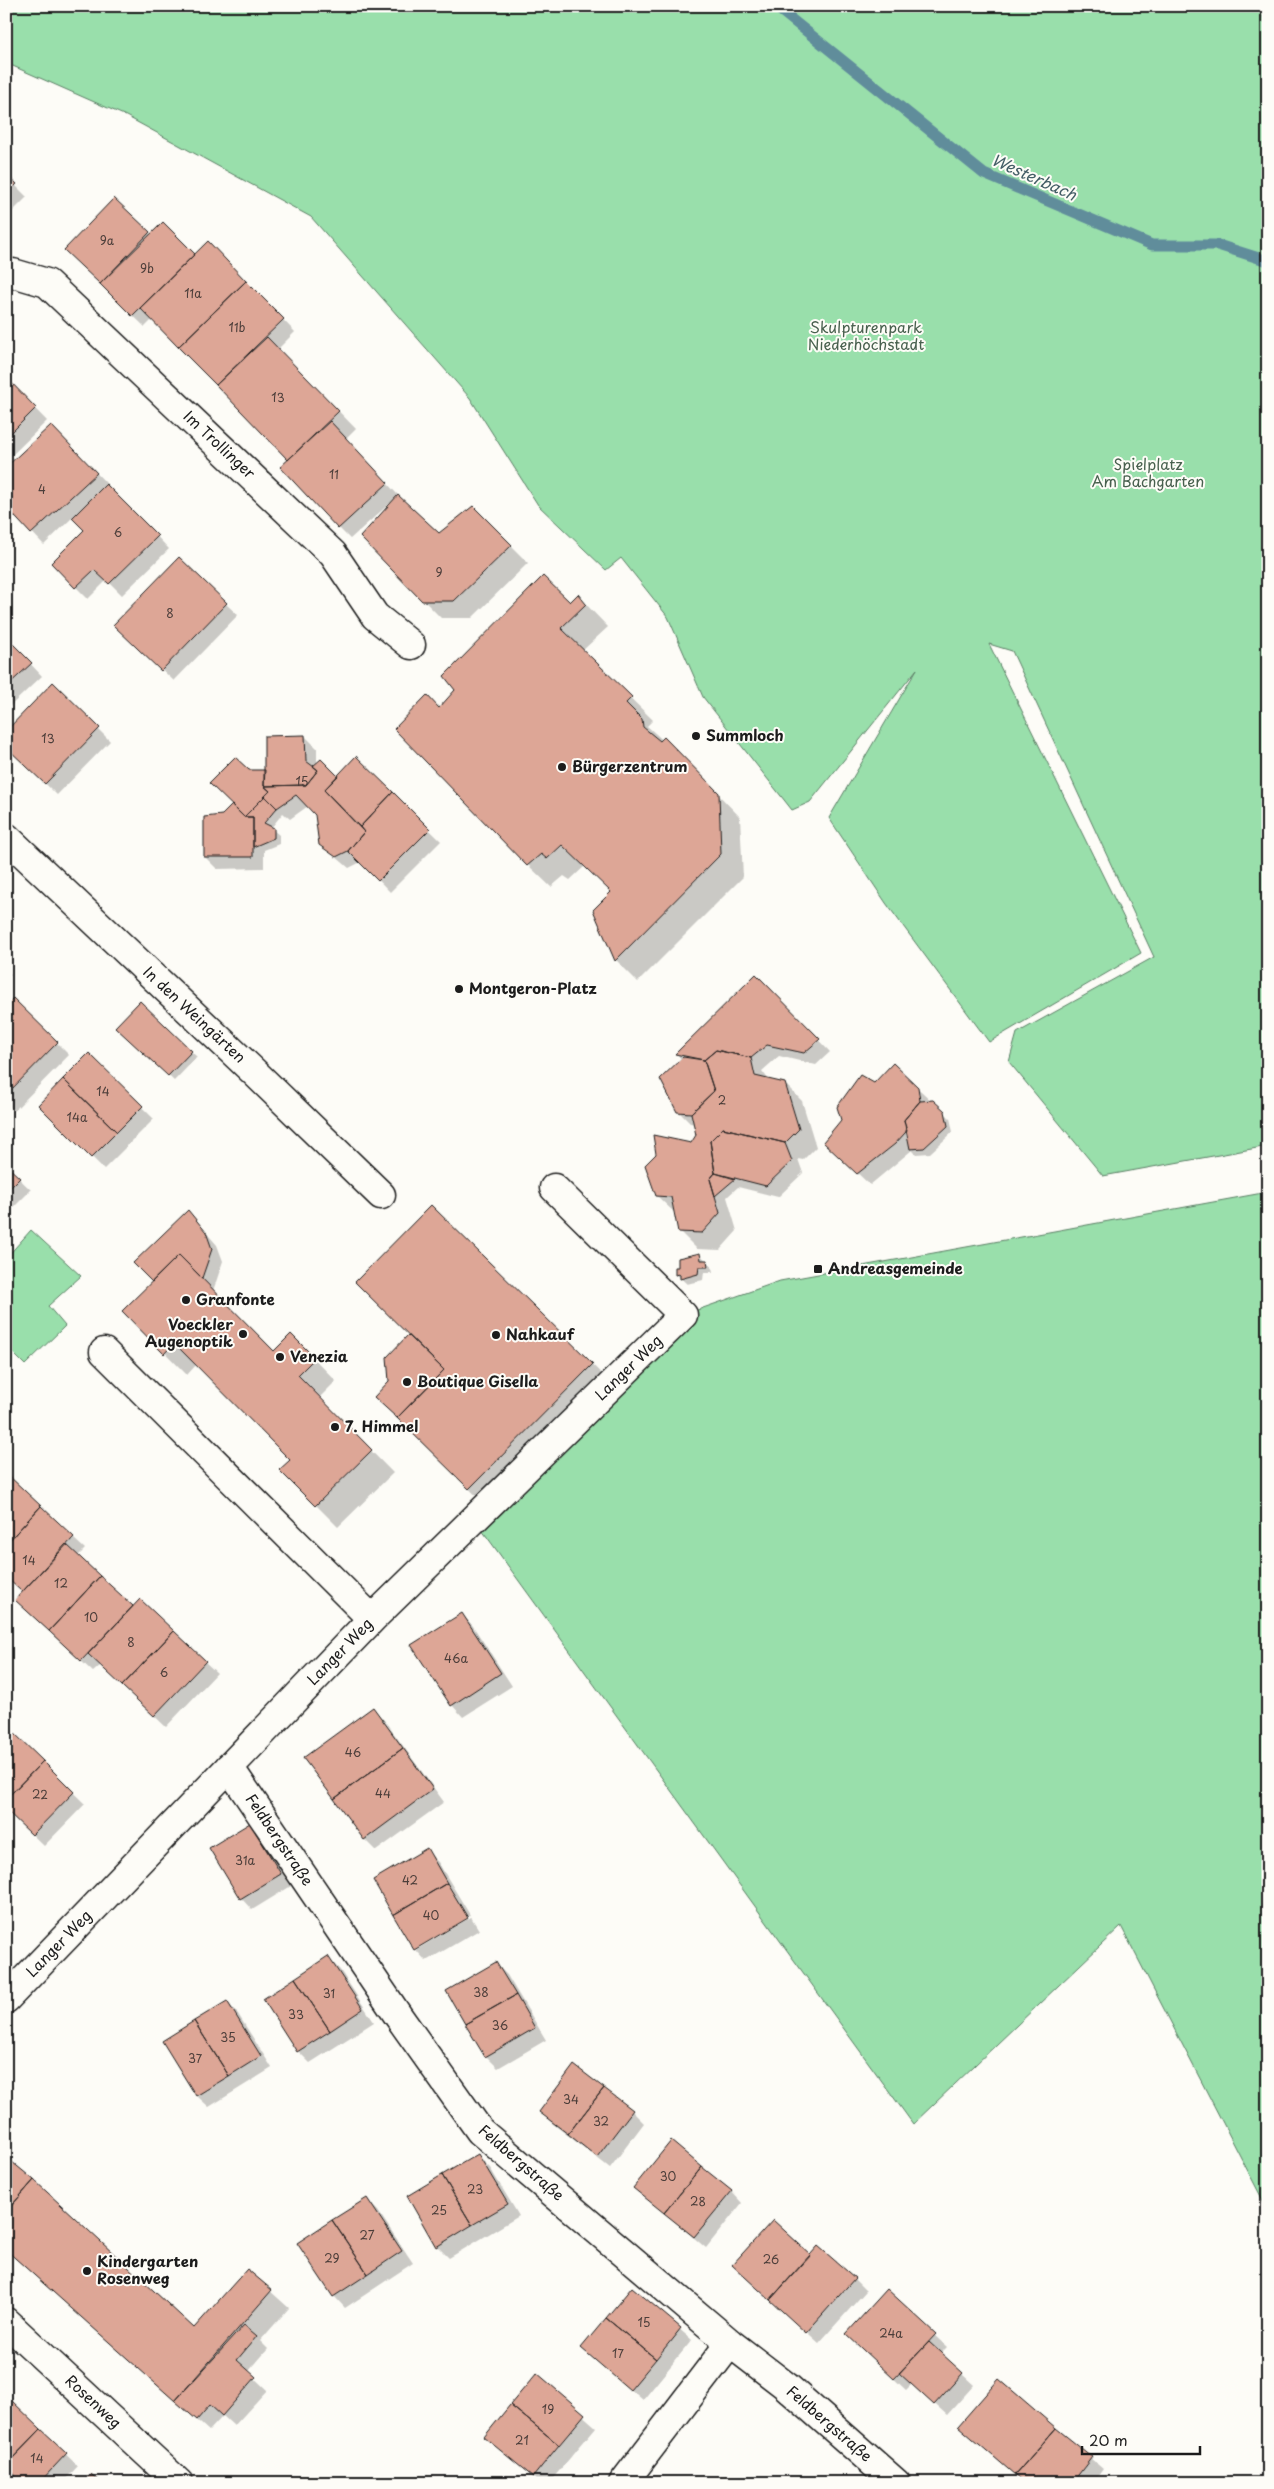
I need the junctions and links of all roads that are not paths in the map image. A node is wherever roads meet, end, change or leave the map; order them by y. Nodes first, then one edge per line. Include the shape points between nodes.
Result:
1 (6, 276) edge
2 (411, 645) dead end
3 (6, 837) edge
4 (554, 1188) dead end
5 (381, 1195) dead end
6 (104, 1352) dead end
7 (372, 1619) junction
8 (229, 1767) junction
9 (6, 1999) edge
10 (6, 2322) edge
11 (730, 2343) junction
12 (179, 2483) edge
13 (623, 2483) edge
14 (896, 2483) edge

1 - 2 street, Im Trollinger via 13,273 47,283 333,554 375,616
3 - 5 street, In den Weingärten
4 - 7 street, Langer Weg via 683,1315
6 - 7 street
7 - 8 street, Langer Weg
8 - 9 street, Langer Weg
8 - 11 street, Feldbergstraße via 480,2131
10 - 12 street, Rosenweg
11 - 13 street
11 - 14 street, Feldbergstraße via 786,2386

